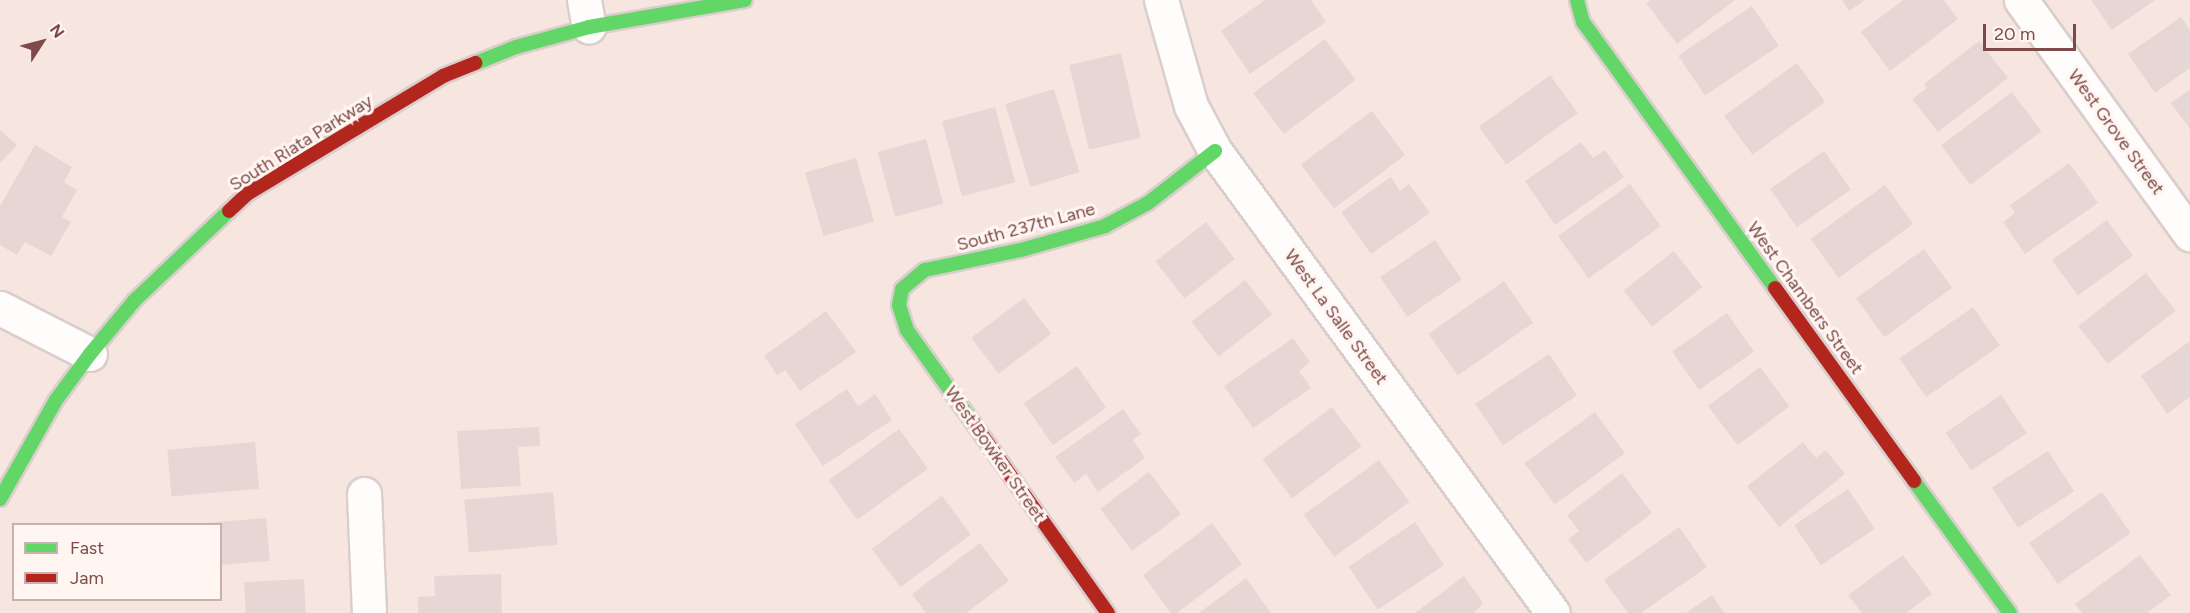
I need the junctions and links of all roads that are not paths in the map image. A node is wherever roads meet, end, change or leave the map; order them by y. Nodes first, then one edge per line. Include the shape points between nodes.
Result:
1 (745, 0) edge
2 (1161, 0) edge
3 (2022, 0) edge
4 (1577, 1) edge
5 (587, 14) edge
6 (1215, 151) junction
7 (2190, 234) edge
8 (902, 289) joint
9 (0, 308) edge
10 (90, 354) junction
11 (364, 494) dead end
12 (0, 499) edge
13 (369, 613) edge
14 (1108, 613) edge
15 (1553, 613) edge
16 (2010, 613) edge

1 - 5 street, South Riata Parkway
2 - 6 street, West La Salle Street via 1191,106
3 - 7 street, West Grove Street
4 - 16 street, West Chambers Street via 1583,22
5 - 10 street, South Riata Parkway via 443,76 248,194 134,301
6 - 8 street, South 237th Lane via 1148,202 1105,226 1021,250 926,270
6 - 15 street, West La Salle Street
8 - 14 street, West Bowker Street via 899,305 907,330
9 - 10 street
10 - 12 street, South Riata Parkway via 56,400
11 - 13 street

